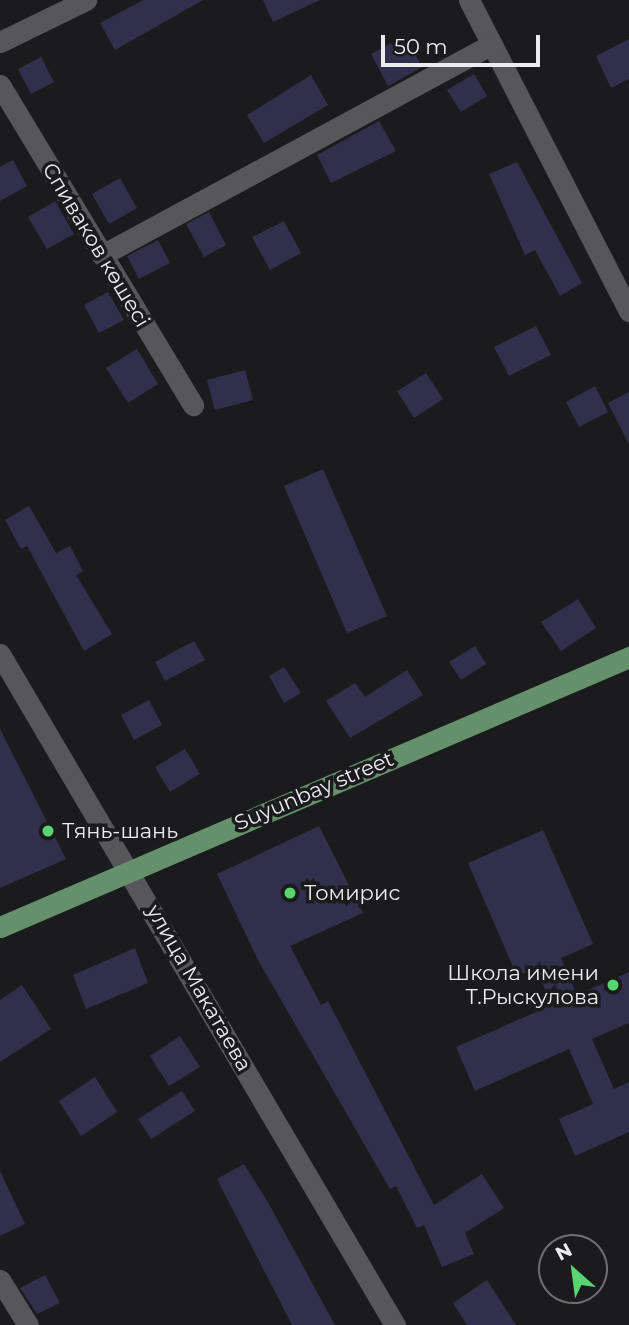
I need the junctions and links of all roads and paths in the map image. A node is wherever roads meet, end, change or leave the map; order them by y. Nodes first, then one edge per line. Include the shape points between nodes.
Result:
1 (86, 0) edge
2 (469, 0) edge
3 (0, 42) edge
4 (491, 45) junction
5 (0, 85) edge
6 (102, 255) junction
7 (629, 311) edge
8 (193, 405) dead end
9 (0, 654) edge
10 (629, 657) edge
11 (130, 869) junction
12 (0, 927) edge
13 (0, 1280) edge
14 (28, 1325) edge
15 (395, 1325) edge

1 - 3 street
2 - 4 street
4 - 6 street
4 - 7 street
5 - 6 street, Спиваков көшесі
6 - 8 street, Спиваков көшесі
9 - 11 street, улица Макатаева
10 - 11 main road, Suyunbay street
11 - 12 main road, Suyunbay street
11 - 15 street, улица Макатаева
13 - 14 street

